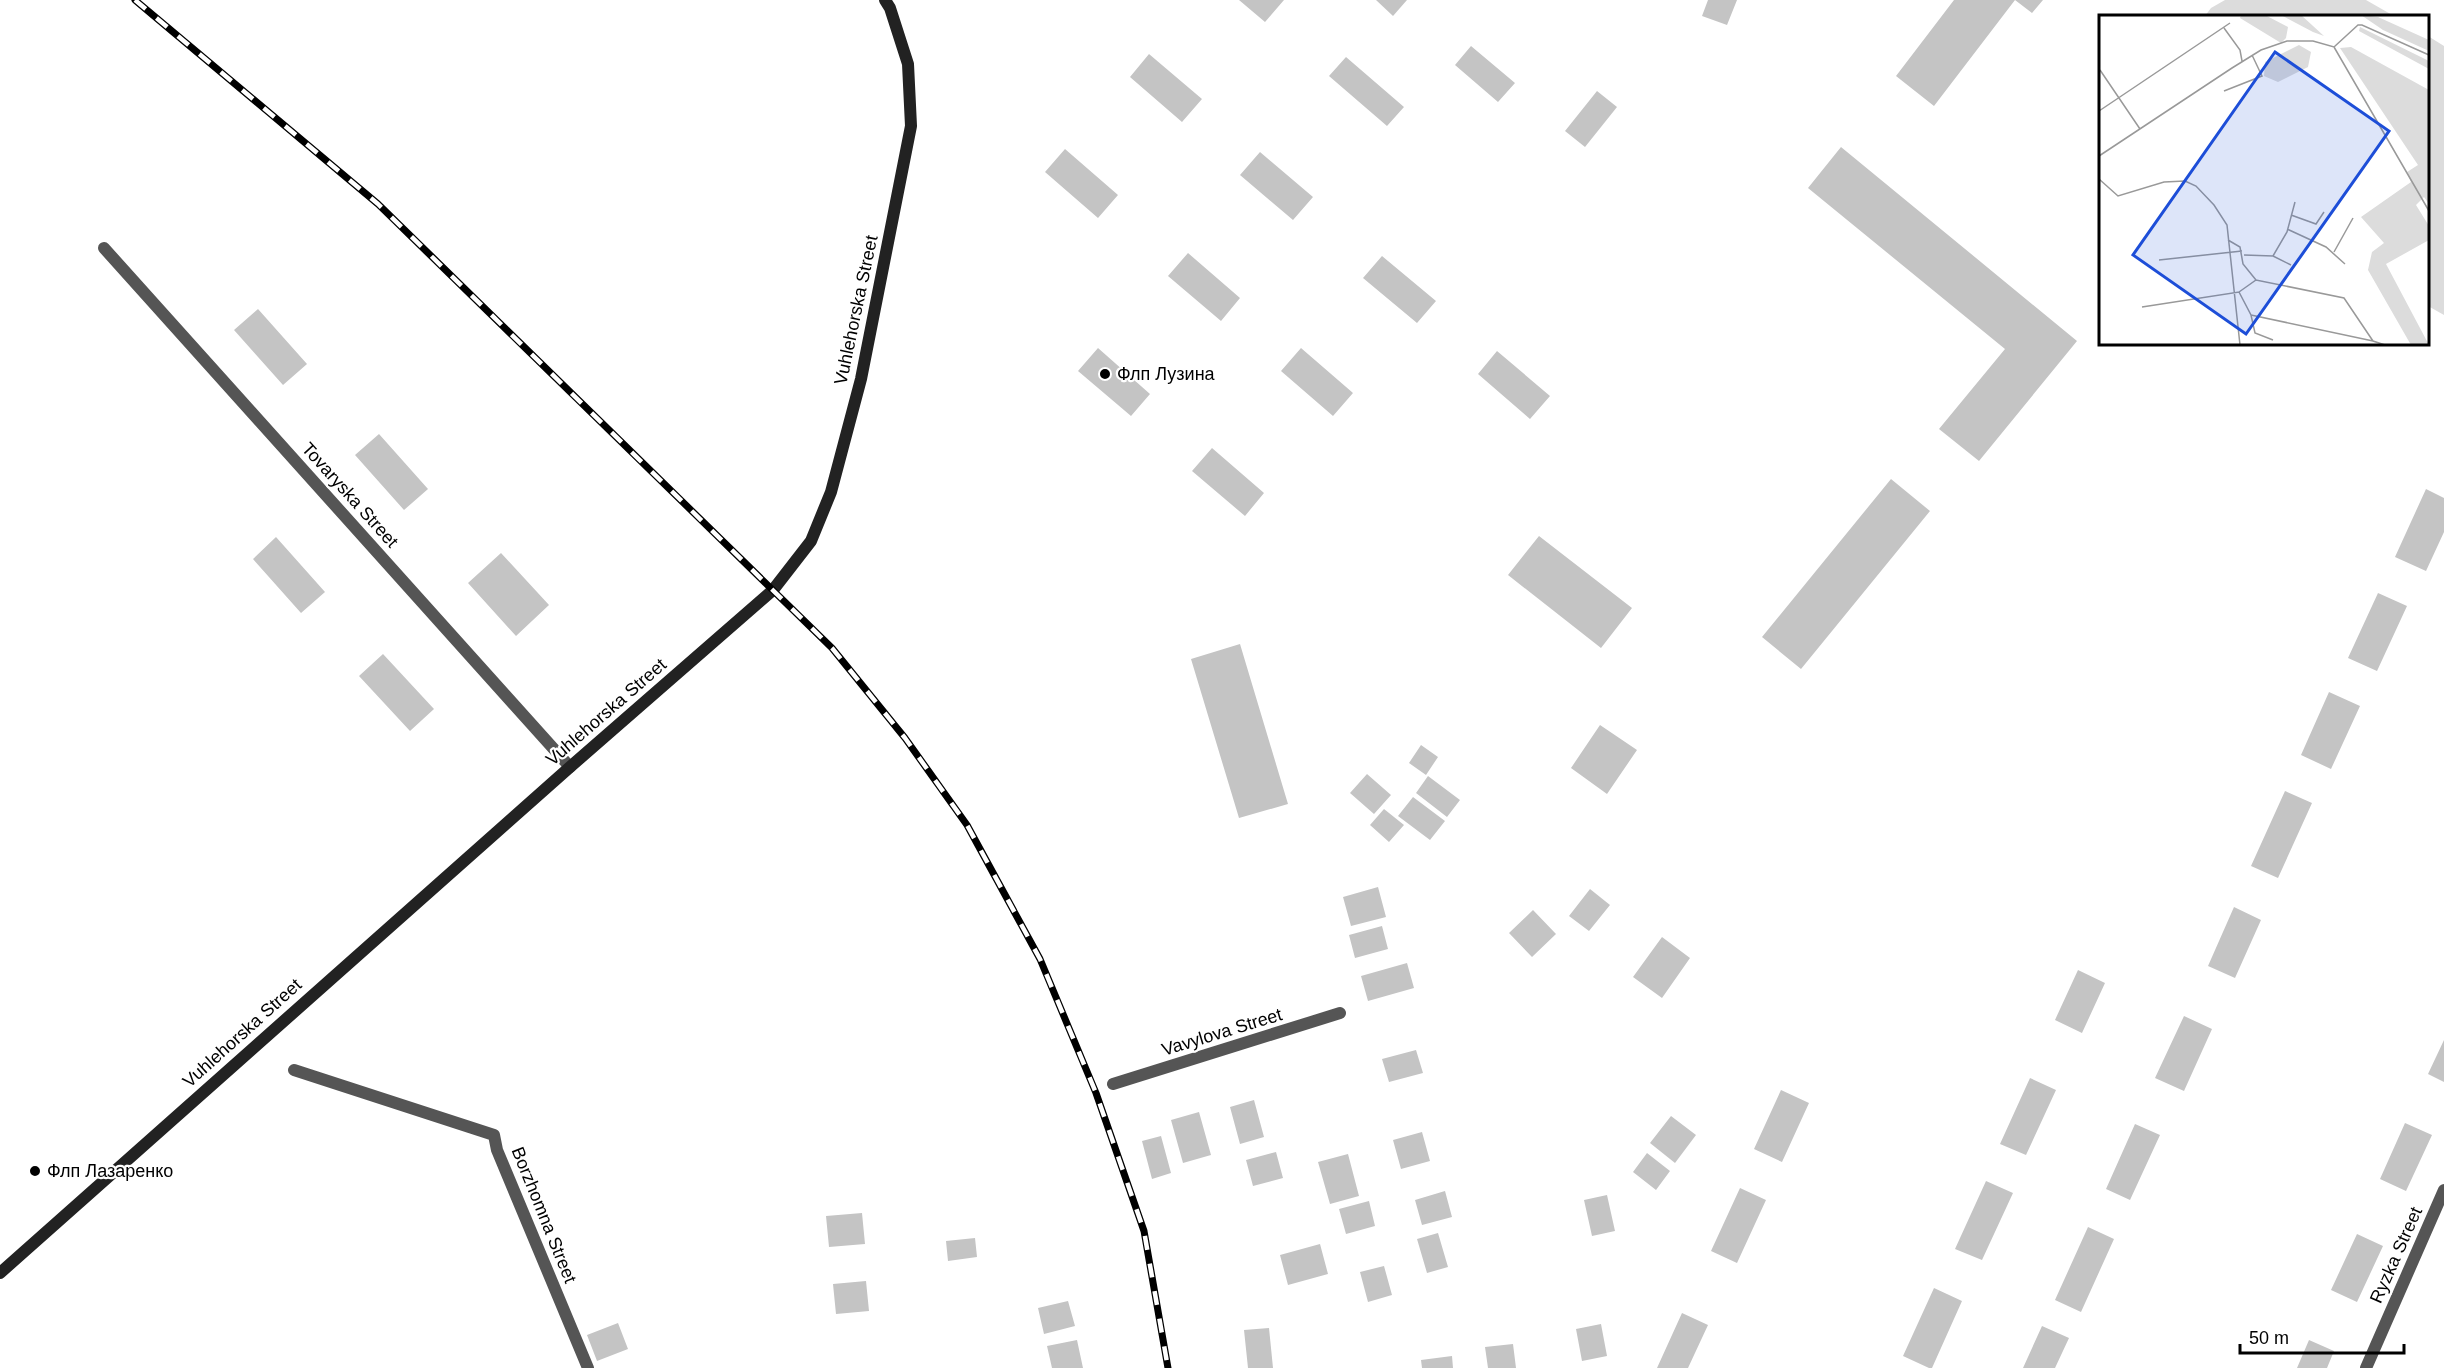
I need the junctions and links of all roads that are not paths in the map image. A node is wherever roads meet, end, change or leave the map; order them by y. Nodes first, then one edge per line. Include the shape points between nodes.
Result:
1 (885, 0) edge
2 (104, 248) dead end
3 (570, 767) junction
4 (1340, 1013) dead end
5 (294, 1070) dead end
6 (1113, 1084) dead end
7 (2444, 1190) edge
8 (0, 1273) edge
9 (588, 1368) edge
10 (2366, 1368) edge

1 - 3 main road, Vuhlehorska Street via 908,64 912,126 861,379 831,492 819,522 811,541 773,590
2 - 3 street, Tovaryska Street
3 - 8 main road, Vuhlehorska Street
4 - 6 street, Vavylova Street
5 - 9 street, Borzhomna Street via 494,1135
7 - 10 street, Ryzka Street

